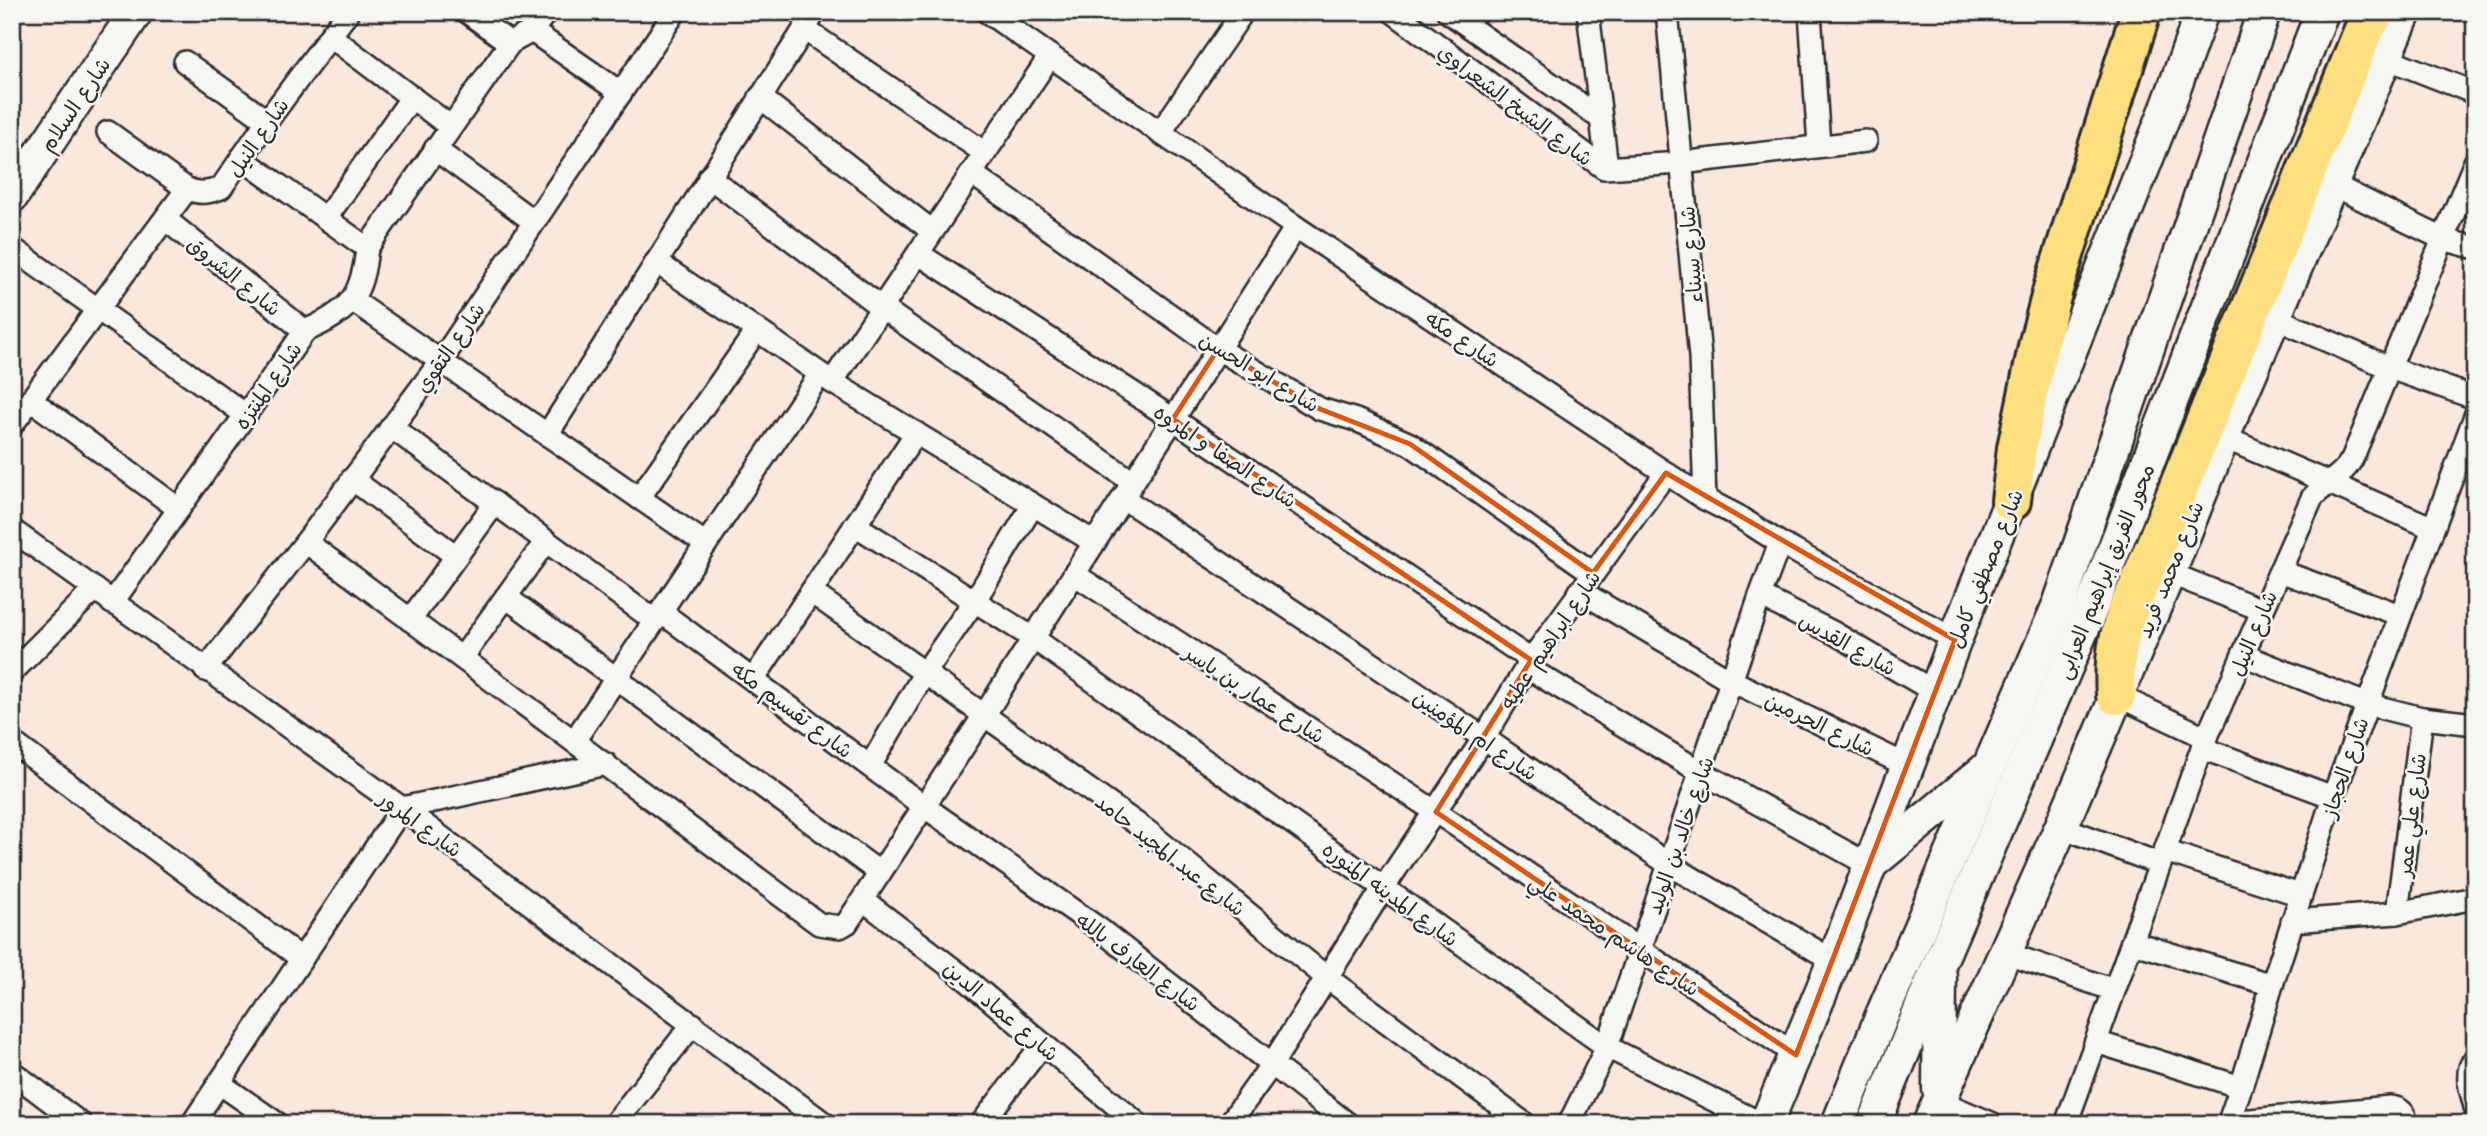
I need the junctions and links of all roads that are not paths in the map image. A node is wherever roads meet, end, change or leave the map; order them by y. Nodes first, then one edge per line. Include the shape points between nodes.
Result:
1 (114, 12) edge
2 (136, 12) edge
3 (348, 12) edge
4 (467, 12) edge
5 (546, 12) edge
6 (675, 12) edge
7 (987, 12) edge
8 (1243, 12) edge
9 (1393, 12) edge
10 (1448, 12) edge
11 (1588, 12) edge
12 (1667, 12) edge
13 (1810, 12) edge
14 (2141, 12) edge
15 (2180, 12) edge
16 (2202, 12) edge
17 (2264, 12) edge
18 (2322, 12) edge
19 (2406, 12) edge
20 (809, 21) edge
21 (532, 31) junction
22 (2375, 34) edge
23 (330, 36) junction
24 (510, 43) junction
25 (1050, 56) junction
26 (185, 62) dead end
27 (621, 93) junction
28 (2475, 93) edge
29 (412, 97) junction
30 (760, 97) junction
31 (2169, 103) junction
32 (1600, 118) junction
33 (267, 121) junction
34 (452, 127) junction
35 (108, 132) dead end
36 (1160, 133) junction
37 (1866, 141) dead end
38 (1819, 146) junction
39 (435, 149) junction
40 (985, 153) junction
41 (242, 158) junction
42 (12, 161) edge
43 (2475, 162) edge
44 (1681, 163) junction
45 (1606, 167) junction
46 (971, 173) junction
47 (709, 177) junction
48 (2331, 184) junction
49 (187, 189) junction
50 (12, 196) edge
51 (326, 218) junction
52 (165, 219) junction
53 (533, 221) junction
54 (1296, 227) junction
55 (933, 231) junction
56 (2443, 239) junction
57 (367, 248) junction
58 (2475, 248) edge
59 (919, 254) junction
60 (16, 260) edge
61 (656, 262) junction
62 (352, 300) junction
63 (882, 308) junction
64 (98, 309) junction
65 (2275, 318) junction
66 (757, 330) junction
67 (306, 331) junction
68 (1218, 349) junction
69 (441, 361) junction
70 (2390, 368) junction
71 (826, 378) junction
72 (2475, 398) edge
73 (31, 400) junction
74 (246, 415) junction
75 (2475, 416) edge
76 (1173, 419) junction
77 (12, 425) edge
78 (391, 427) junction
79 (916, 433) junction
80 (547, 435) junction
81 (2223, 437) junction
82 (1666, 473) junction
83 (352, 480) junction
84 (2328, 484) junction
85 (1128, 490) junction
86 (639, 498) junction
87 (1705, 499) junction
88 (2011, 502) junction
89 (495, 503) junction
90 (1033, 505) junction
91 (179, 509) junction
92 (855, 525) junction
93 (2433, 528) junction
94 (12, 530) edge
95 (546, 541) junction
96 (306, 542) junction
97 (1094, 542) junction
98 (1780, 543) junction
99 (706, 544) junction
100 (456, 556) junction
101 (2280, 571) junction
102 (1593, 573) junction
103 (2169, 573) junction
104 (1074, 575) junction
105 (95, 589) junction
106 (1580, 591) junction
107 (811, 592) junction
108 (1760, 596) junction
109 (506, 597) junction
110 (975, 600) junction
111 (112, 603) junction
112 (2262, 610) junction
113 (2400, 615) junction
114 (658, 616) junction
115 (411, 620) junction
116 (1033, 638) junction
117 (1955, 640) junction
118 (2243, 655) junction
119 (462, 658) junction
120 (1529, 663) junction
121 (205, 670) junction
122 (12, 672) edge
123 (924, 674) junction
124 (616, 679) junction
125 (753, 680) junction
126 (1731, 681) junction
127 (1935, 692) junction
128 (2116, 695) junction
129 (2366, 704) junction
130 (983, 717) junction
131 (2422, 718) junction
132 (2475, 724) edge
133 (1484, 738) junction
134 (574, 741) junction
135 (12, 742) edge
136 (2205, 743) junction
137 (606, 764) junction
138 (870, 766) junction
139 (1908, 766) junction
140 (1989, 766) junction
141 (1701, 772) junction
142 (2333, 797) junction
143 (925, 807) junction
144 (402, 808) junction
145 (1436, 812) junction
146 (2061, 827) junction
147 (2162, 858) junction
148 (1670, 865) junction
149 (1869, 865) junction
150 (880, 873) junction
151 (1384, 887) junction
152 (2300, 895) junction
153 (2475, 898) edge
154 (863, 900) junction
155 (2397, 913) junction
156 (2292, 921) junction
157 (2132, 942) junction
158 (1639, 951) junction
159 (2005, 953) junction
160 (302, 959) junction
161 (1834, 961) junction
162 (1940, 962) junction
163 (1326, 977) junction
164 (2272, 985) junction
165 (2114, 990) junction
166 (693, 1024) junction
167 (2096, 1041) junction
168 (1042, 1044) junction
169 (1607, 1047) junction
170 (1796, 1055) junction
171 (2475, 1058) edge
172 (1272, 1064) junction
173 (12, 1072) edge
174 (219, 1083) junction
175 (2241, 1087) junction
176 (801, 1107) junction
177 (2475, 1107) edge
178 (1934, 1112) edge
179 (2228, 1123) edge
180 (81, 1124) edge
181 (192, 1124) edge
182 (278, 1124) edge
183 (614, 1124) edge
184 (787, 1124) edge
185 (825, 1124) edge
186 (981, 1124) edge
187 (1138, 1124) edge
188 (1229, 1124) edge
189 (1348, 1124) edge
190 (1525, 1124) edge
191 (1569, 1124) edge
192 (1764, 1124) edge
193 (1838, 1124) edge
194 (1874, 1124) edge
195 (1993, 1124) edge
196 (2066, 1124) edge
197 (2407, 1124) edge

1 - 42 street, شارع السلام
2 - 50 street, شارع السلام
3 - 23 street, شارع النيل
4 - 24 street
5 - 21 street, شارع المنتزه
6 - 27 street, شارع التقوي
7 - 25 street, شارع مكه
8 - 36 street
9 - 45 street, شارع الشيخ الشعراوي
10 - 32 street, شارع الشيخ الشعراوي
11 - 32 street, شارع الشيخ الشعراوي
12 - 44 street, شارع سيناء
13 - 38 street
14 - 88 highway via 2049,302 2027,394
15 - 31 street
16 - 31 street, شارع مصطفي كامل
17 - 140 street, محور الفريق إبراهيم العرابى via 2060,602
18 - 162 street, محور الفريق إبراهيم العرابى via 2089,614
19 - 22 street, شارع محمد فريد
20 - 30 street
20 - 40 street
21 - 24 street, شارع المنتزه
21 - 27 street
22 - 28 street
22 - 48 street, شارع محمد فريد
22 - 128 highway via 2128,608 2116,650
23 - 29 street
23 - 33 street, شارع النيل
24 - 34 street, شارع المنتزه
25 - 36 street, شارع مكه
25 - 40 street
26 - 33 street
27 - 53 street, شارع التقوي
29 - 34 street
29 - 51 street
30 - 47 street
30 - 55 street
31 - 88 street, شارع مصطفي كامل
32 - 45 street, شارع الشيخ الشعراوي
33 - 41 street, شارع النيل
34 - 39 street, شارع المنتزه
35 - 49 street
36 - 54 street, شارع مكه
37 - 38 street, شارع الشيخ الشعراوي
38 - 44 street, شارع الشيخ الشعراوي
39 - 53 street
39 - 57 street, شارع المنتزه
40 - 46 street
41 - 49 street, شارع النيل via 221,188 198,193
41 - 51 street
43 - 56 street, شارع النيل
44 - 45 street, شارع الشيخ الشعراوي
44 - 87 street, شارع سيناء via 1700,357
46 - 55 street
46 - 68 street, شارع ابو الحسن
47 - 61 street
47 - 63 street, شارع ام المؤمنين
48 - 56 street
48 - 65 street, شارع محمد فريد
49 - 52 street
51 - 57 street
52 - 64 street
52 - 67 street, شارع الشروق
53 - 69 street, شارع التقوي
54 - 68 street
54 - 82 street, شارع مكه
55 - 59 street
56 - 58 street
56 - 70 street, شارع النيل
57 - 62 street, شارع المنتزه via 364,275
59 - 63 street
59 - 76 street, شارع الصفا و المروه
60 - 64 street
61 - 66 street
61 - 80 street
62 - 67 street, شارع المنتزه via 332,319
62 - 69 street
63 - 71 street
63 - 85 street, شارع ام المؤمنين
64 - 73 street
64 - 74 street
65 - 70 street
65 - 81 street, شارع محمد فريد
66 - 71 street
66 - 86 street
67 - 74 street, شارع المنتزه
68 - 76 street
68 - 102 street, شارع ابو الحسن via 1320,409 1409,444
69 - 78 street, شارع التقوي
69 - 80 street
70 - 72 street
70 - 84 street, شارع النيل via 2352,459
71 - 79 street
71 - 99 street
73 - 77 street
73 - 91 street
74 - 91 street, شارع المنتزه
75 - 93 street, شارع الحجاز
76 - 85 street
76 - 120 street, شارع الصفا و المروه
78 - 83 street, شارع التقوي
78 - 89 street, شارع تقسيم مكه
79 - 90 street
79 - 92 street
80 - 86 street
81 - 84 street
81 - 103 street, شارع محمد فريد
82 - 87 street, شارع مكه
82 - 102 street, شارع ابراهيم عطيه
83 - 96 street, شارع التقوي
83 - 100 street
84 - 93 street
84 - 101 street, شارع النيل via 2312,498
85 - 97 street
85 - 133 street, شارع ام المؤمنين
86 - 99 street
87 - 98 street, شارع مكه
88 - 117 street, شارع مصطفي كامل
89 - 95 street, شارع تقسيم مكه
89 - 100 street
90 - 97 street
90 - 110 street
91 - 111 street, شارع المنتزه
92 - 107 street
92 - 110 street, شارع المدينه المنوره
93 - 113 street, شارع الحجاز
94 - 105 street, شارع المرور
95 - 109 street
95 - 114 street, شارع تقسيم مكه
96 - 115 street
96 - 121 street, شارع التقوي
97 - 104 street
98 - 108 street, شارع خالد بن الوليد
98 - 117 street, شارع مكه
99 - 114 street
100 - 115 street
101 - 112 street, شارع النيل
101 - 113 street
102 - 106 street, شارع ابراهيم عطيه
103 - 112 street
103 - 128 street, شارع محمد فريد
104 - 116 street
104 - 145 street, شارع عمار بن ياسر
105 - 111 street, شارع المرور
105 - 122 street
106 - 120 street, شارع ابراهيم عطيه
106 - 126 street, شارع الحرمين
107 - 123 street, شارع عبد المجيد حامد
107 - 125 street
108 - 126 street, شارع خالد بن الوليد
108 - 127 street, شارع القدس
109 - 119 street
109 - 124 street
110 - 116 street, شارع المدينه المنوره
110 - 123 street
111 - 121 street, شارع المرور
112 - 118 street, شارع النيل
113 - 129 street, شارع الحجاز
114 - 124 street
114 - 125 street, شارع تقسيم مكه
115 - 119 street
116 - 130 street
116 - 151 street, شارع المدينه المنوره
117 - 127 street, شارع مصطفي كامل
118 - 129 street
118 - 136 street, شارع النيل
119 - 134 street
120 - 133 street, شارع ابراهيم عطيه
120 - 141 street, شارع الصفا و المروه
121 - 144 street, شارع المرور
123 - 130 street, شارع عبد المجيد حامد
123 - 138 street
124 - 134 street
124 - 150 street
125 - 138 street, شارع تقسيم مكه
126 - 139 street, شارع الحرمين
126 - 141 street, شارع خالد بن الوليد
127 - 139 street, شارع مصطفي كامل
128 - 136 street
128 - 146 street, شارع محمد فريد
129 - 131 street
129 - 142 street, شارع الحجاز
130 - 143 street
130 - 163 street, شارع عبد المجيد حامد via 1147,831
131 - 132 street
131 - 155 street, شارع علي عمر
133 - 145 street, شارع ابراهيم عطيه
133 - 148 street, شارع ام المؤمنين
134 - 137 street
135 - 160 street
136 - 142 street
136 - 147 street, شارع النيل
137 - 144 street
137 - 154 street via 819,924 840,927 848,923
138 - 143 street, شارع تقسيم مكه
139 - 149 street, شارع مصطفي كامل
140 - 149 street
140 - 193 street, محور الفريق إبراهيم العرابى
141 - 148 street, شارع خالد بن الوليد
141 - 149 street, شارع الصفا و المروه
142 - 152 street, شارع الحجاز
143 - 150 street
143 - 172 street, شارع العارف بالله via 1098,928
144 - 160 street
144 - 166 street, شارع المرور
145 - 151 street, شارع ابراهيم عطيه
145 - 158 street, شارع هاشم محمد علي
146 - 147 street
146 - 159 street, شارع محمد فريد
147 - 152 street
147 - 157 street, شارع النيل
148 - 158 street, شارع خالد بن الوليد
148 - 161 street, شارع ام المؤمنين
149 - 161 street, شارع مصطفي كامل
150 - 154 street
151 - 163 street, شارع ابراهيم عطيه
151 - 169 street, شارع المدينه المنوره
152 - 156 street, شارع الحجاز
153 - 155 street
154 - 168 street, شارع عماد الدين
155 - 156 street
156 - 164 street, شارع الحجاز
157 - 164 street
157 - 165 street, شارع النيل
158 - 169 street, شارع خالد بن الوليد
158 - 170 street, شارع هاشم محمد علي
159 - 165 street
159 - 178 street, شارع محمد فريد
160 - 174 street
161 - 170 street, شارع مصطفي كامل
162 - 178 street
162 - 194 street, محور الفريق إبراهيم العرابى
163 - 172 street, شارع ابراهيم عطيه
163 - 190 street, شارع عبد المجيد حامد
164 - 175 street, شارع الحجاز
165 - 167 street, شارع النيل
166 - 176 street, شارع المرور
166 - 183 street
167 - 175 street
167 - 196 street, شارع النيل
168 - 186 street
168 - 187 street, شارع عماد الدين
169 - 191 street, شارع خالد بن الوليد
169 - 192 street, شارع المدينه المنوره
170 - 192 street, شارع مصطفي كامل
171 - 177 street via 2468,1076
172 - 188 street, شارع ابراهيم عطيه
172 - 189 street, شارع العارف بالله
173 - 180 street
174 - 181 street
174 - 182 street
175 - 179 street, شارع الحجاز
176 - 184 street
176 - 185 street, شارع المرور
178 - 195 street
179 - 197 street via 2398,1108

